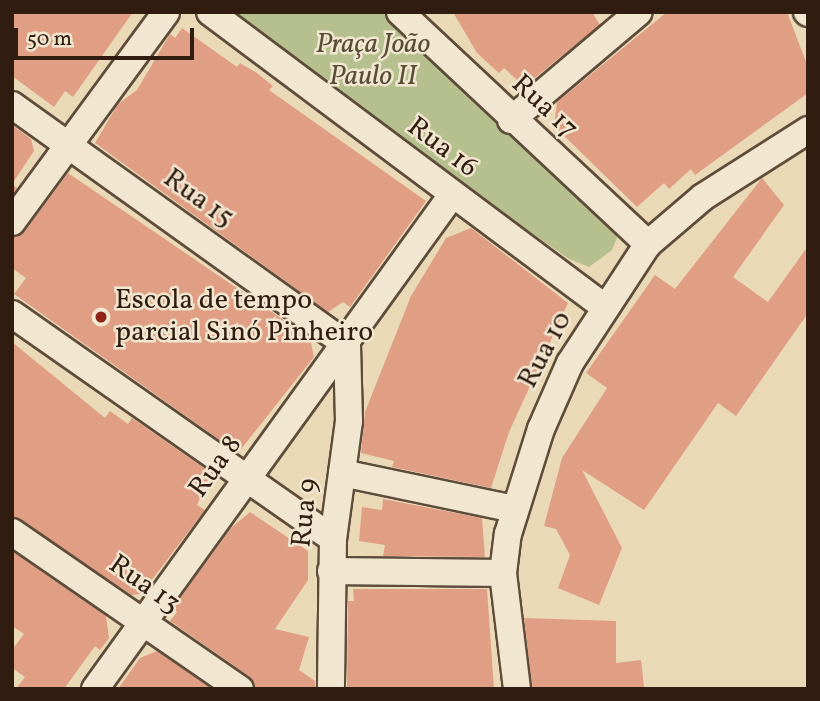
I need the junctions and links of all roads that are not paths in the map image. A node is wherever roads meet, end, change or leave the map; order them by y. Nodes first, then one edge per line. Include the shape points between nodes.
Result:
1 (166, 12) edge
2 (210, 12) edge
3 (400, 12) edge
4 (639, 12) edge
5 (12, 105) edge
6 (511, 120) junction
7 (808, 130) edge
8 (66, 143) junction
9 (452, 195) junction
10 (12, 222) edge
11 (648, 244) junction
12 (604, 308) junction
13 (12, 314) edge
14 (347, 345) junction
15 (342, 473) junction
16 (245, 481) junction
17 (514, 509) junction
18 (12, 532) edge
19 (333, 539) junction
20 (331, 571) junction
21 (503, 573) junction
22 (142, 622) junction
23 (95, 689) edge
24 (240, 689) edge
25 (331, 689) edge
26 (517, 689) edge

1 - 8 street
2 - 9 street, Rua 16
3 - 6 street, Rua 17
4 - 6 street
5 - 8 street, Rua 15
6 - 11 street, Rua 17
7 - 11 street, Rua 10 via 703,197
8 - 10 street
8 - 14 street, Rua 15
9 - 12 street, Rua 16
9 - 14 street, Rua 8
11 - 12 street, Rua 10
12 - 17 street, Rua 10 via 570,363
13 - 16 street
14 - 15 street, Rua 9 via 349,421
14 - 16 street, Rua 8
15 - 17 street
15 - 19 street, Rua 9
16 - 19 street
16 - 22 street, Rua 8
17 - 21 street, Rua 10
18 - 22 street, Rua 13
19 - 20 street, Rua 9
20 - 21 street
20 - 25 street, Rua 9
21 - 26 street, Rua 10
22 - 23 street, Rua 8
22 - 24 street, Rua 13

